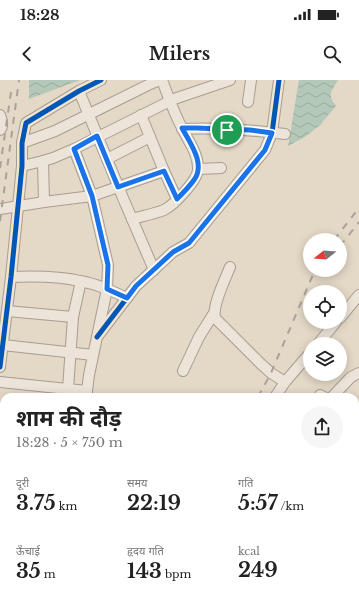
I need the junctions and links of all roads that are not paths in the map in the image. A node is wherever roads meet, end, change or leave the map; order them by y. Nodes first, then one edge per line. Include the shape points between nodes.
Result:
1 (102, 80) edge
2 (161, 80) edge
3 (230, 80) edge
4 (251, 80) edge
5 (279, 80) edge
6 (80, 91) junction
7 (170, 101) junction
8 (248, 102) dead end
9 (89, 114) junction
10 (0, 115) edge
11 (141, 115) junction
12 (182, 128) junction
13 (0, 130) edge
14 (272, 133) junction
15 (285, 134) dead end
16 (97, 136) junction
17 (150, 137) junction
18 (22, 143) junction
19 (74, 149) junction
20 (107, 159) junction
21 (43, 162) junction
22 (22, 166) junction
23 (221, 168) dead end
24 (199, 169) junction
25 (164, 171) junction
26 (118, 187) junction
27 (92, 196) junction
28 (177, 199) junction
29 (44, 202) junction
30 (18, 207) junction
31 (0, 209) edge
32 (132, 219) junction
33 (230, 267) dead end
34 (154, 270) junction
35 (11, 277) junction
36 (81, 281) junction
37 (107, 289) junction
38 (359, 295) edge
39 (127, 298) junction
40 (347, 310) edge
41 (7, 311) junction
42 (214, 313) junction
43 (73, 317) junction
44 (330, 329) edge
45 (97, 337) junction
46 (324, 337) edge
47 (3, 345) junction
48 (71, 353) junction
49 (93, 355) junction
50 (303, 361) edge
51 (0, 367) edge
52 (183, 371) dead end
53 (359, 373) edge
54 (0, 382) edge
55 (285, 382) junction
56 (68, 389) junction
57 (83, 393) edge
58 (87, 393) edge
59 (278, 393) edge
60 (336, 393) edge

1 - 6 street
2 - 7 street
2 - 9 street
3 - 7 street
4 - 8 street
5 - 14 street
6 - 9 street
6 - 18 street via 26,123
7 - 11 street
7 - 12 street
9 - 16 street
9 - 18 street via 55,131
10 - 13 street
11 - 16 street
11 - 17 street
12 - 14 street
12 - 24 street via 196,156
14 - 15 street
14 - 34 street via 265,150 189,243 173,252
16 - 19 street
16 - 20 street
17 - 20 street
17 - 25 street
18 - 22 street
19 - 21 street
19 - 27 street
20 - 26 street
21 - 22 street
21 - 29 street
22 - 30 street
23 - 24 street
24 - 28 street via 194,180
25 - 26 street
25 - 28 street
26 - 27 street
26 - 32 street
27 - 29 street
27 - 37 street via 108,265
28 - 32 street via 162,211
29 - 30 street
30 - 31 street
30 - 35 street
32 - 34 street
33 - 42 street
34 - 39 street
35 - 36 street via 33,276
35 - 41 street
36 - 37 street
36 - 43 street
37 - 39 street
37 - 45 street
38 - 40 street
39 - 45 street
41 - 43 street
41 - 47 street
42 - 52 street
42 - 55 street via 220,324 271,374
43 - 48 street
44 - 46 street
45 - 49 street
47 - 48 street
47 - 51 street
48 - 49 street
48 - 56 street
49 - 58 street
50 - 55 street
53 - 60 street via 351,377
54 - 56 street
55 - 59 street
56 - 57 street

